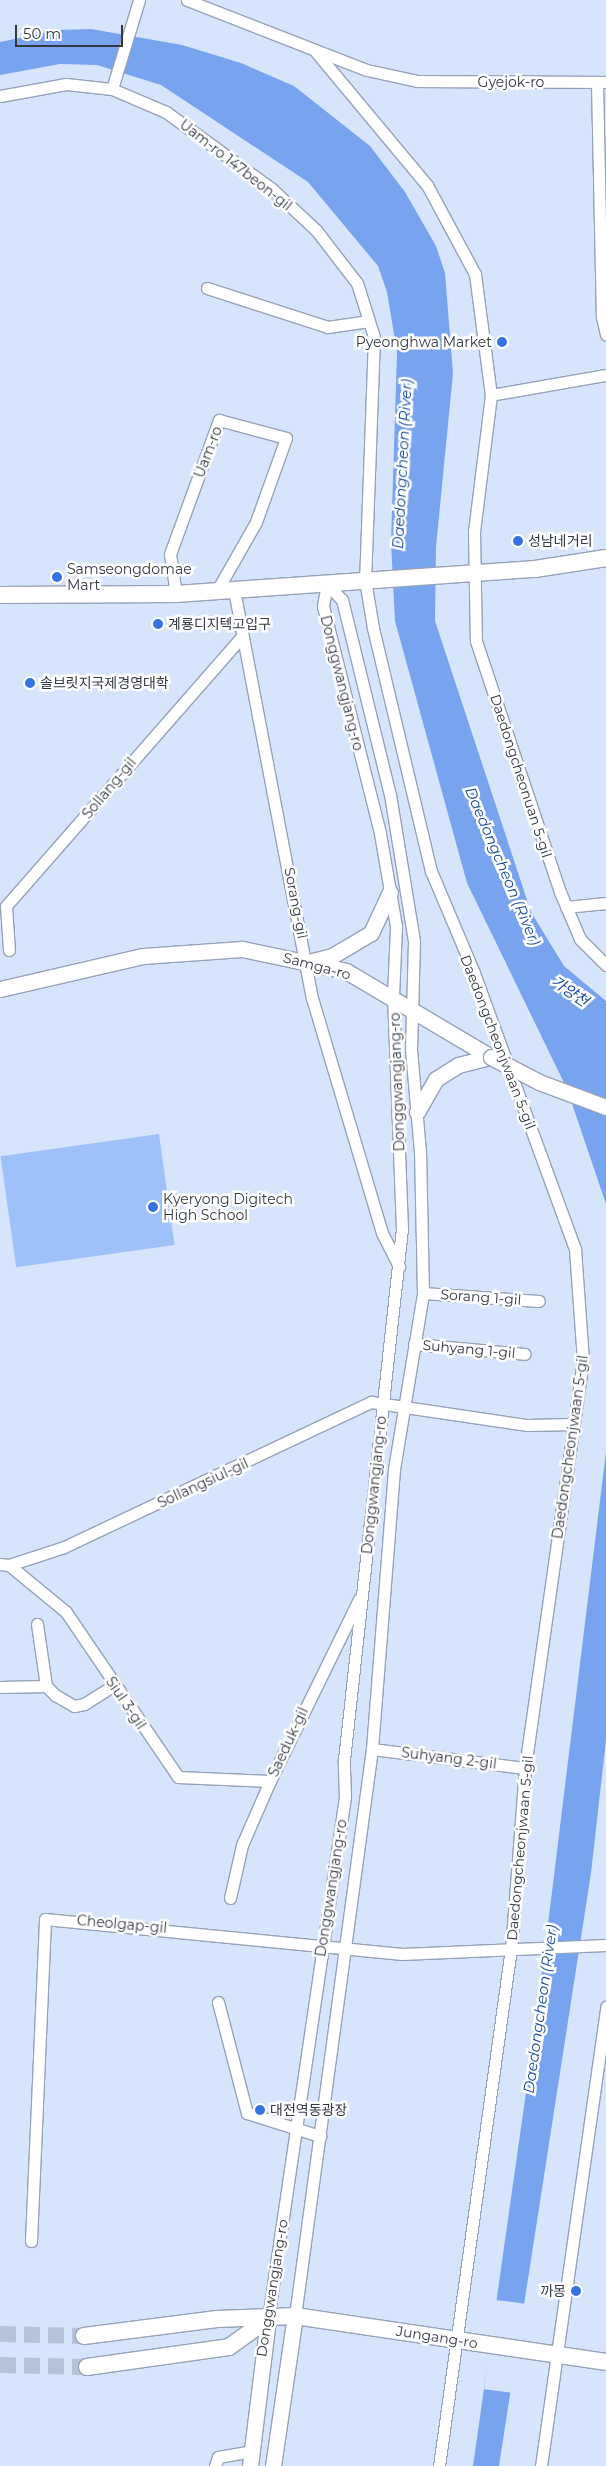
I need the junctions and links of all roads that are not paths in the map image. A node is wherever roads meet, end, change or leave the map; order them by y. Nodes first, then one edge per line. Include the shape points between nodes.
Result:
1 (139, 0) edge
2 (187, 0) edge
3 (316, 52) junction
4 (602, 82) edge
5 (112, 89) junction
6 (0, 96) edge
7 (206, 288) dead end
8 (604, 317) edge
9 (369, 321) junction
10 (606, 335) edge
11 (606, 375) edge
12 (491, 394) junction
13 (606, 558) edge
14 (472, 572) junction
15 (366, 580) junction
16 (326, 584) junction
17 (234, 590) junction
18 (216, 592) junction
19 (176, 594) junction
20 (0, 595) edge
21 (241, 638) junction
22 (390, 892) junction
23 (606, 903) edge
24 (566, 907) junction
25 (9, 950) dead end
26 (308, 962) junction
27 (606, 965) edge
28 (0, 989) edge
29 (393, 996) junction
30 (411, 1007) junction
31 (491, 1057) junction
32 (606, 1107) edge
33 (417, 1112) junction
34 (399, 1267) junction
35 (423, 1293) junction
36 (540, 1301) dead end
37 (414, 1344) junction
38 (525, 1354) dead end
39 (384, 1404) junction
40 (404, 1407) junction
41 (574, 1424) junction
42 (4, 1564) edge
43 (362, 1593) junction
44 (37, 1624) dead end
45 (114, 1685) junction
46 (0, 1686) edge
47 (46, 1686) junction
48 (372, 1749) junction
49 (526, 1768) junction
50 (270, 1781) junction
51 (230, 1898) dead end
52 (606, 1945) edge
53 (322, 1946) junction
54 (516, 1948) junction
55 (344, 1949) junction
56 (218, 2002) dead end
57 (606, 2007) edge
58 (298, 2132) junction
59 (320, 2136) junction
60 (31, 2241) dead end
61 (295, 2316) junction
62 (268, 2319) junction
63 (84, 2336) tunnel mouth
64 (459, 2342) junction
65 (556, 2353) junction
66 (606, 2362) edge
67 (87, 2367) tunnel mouth
68 (250, 2459) edge
69 (215, 2466) edge
70 (273, 2466) edge
71 (439, 2466) edge
72 (541, 2466) edge

1 - 5 street
2 - 3 street, Gyejok-ro
3 - 4 street, Gyejok-ro via 417,81
3 - 12 street, Daedongcheonuan 5-gil via 427,184 475,274
4 - 8 street
5 - 6 street, Uam-ro 147beon-gil via 66,84
5 - 9 street, Uam-ro 147beon-gil via 166,112 272,189 316,230 357,283
7 - 9 street via 328,327
8 - 10 street
9 - 15 street, Uam-ro 147beon-gil via 375,391
11 - 12 street
12 - 14 street, Daedongcheonuan 5-gil via 477,489
13 - 14 main road via 535,569
14 - 15 main road
14 - 24 street, Daedongcheonuan 5-gil via 476,641
15 - 16 main road
15 - 41 street, Daedongcheonjwaan 5-gil via 372,628 431,871 474,973 575,1249 584,1348
16 - 17 main road
16 - 22 street, Donggwangjang-ro via 323,606
16 - 30 street, Donggwangjang-ro via 342,600 390,795 414,941
17 - 18 main road
17 - 21 street, Sorang-gil
18 - 19 main road
18 - 19 street, Uam-ro via 256,522 286,438 219,420 170,554
19 - 20 main road
21 - 25 street, Sollang-gil via 6,906
21 - 26 street, Sorang-gil
22 - 26 street via 370,933 332,956
22 - 29 street, Donggwangjang-ro via 396,926
23 - 24 street
24 - 27 street, Daedongcheonuan 5-gil via 580,939
26 - 28 street, Samga-ro via 242,949 182,952 143,956
26 - 29 street, Samga-ro via 346,971
26 - 34 street, Sorang-gil via 312,998 382,1233
29 - 30 street, Samga-ro
29 - 34 street, Donggwangjang-ro via 402,1229
30 - 31 street, Samga-ro
30 - 33 street, Donggwangjang-ro
31 - 32 street, Samga-ro, bridge via 538,1082
31 - 33 street via 458,1065 436,1079
33 - 35 street, Donggwangjang-ro
34 - 39 street, Donggwangjang-ro
35 - 36 street, Sorang 1-gil
35 - 37 street, Donggwangjang-ro
37 - 38 street, Suhyang 1-gil
37 - 40 street, Donggwangjang-ro
39 - 40 street, Sollangsiul-gil
39 - 42 street, Sollangsiul-gil via 371,1402 64,1547
39 - 43 street, Donggwangjang-ro
40 - 41 street, Sollangsiul-gil via 528,1425
40 - 48 street, Donggwangjang-ro via 394,1468
41 - 49 street, Daedongcheonjwaan 5-gil
42 - 45 street, Siul 3-gil via 66,1612
43 - 50 street, Saeduk-gil
43 - 53 street, Donggwangjang-ro via 344,1760 345,1797
44 - 47 street
45 - 47 street via 74,1706
45 - 50 street, Siul 3-gil via 178,1777
46 - 47 street
48 - 49 street, Suhyang 2-gil
48 - 55 street, Donggwangjang-ro
49 - 54 street, Daedongcheonjwaan 5-gil
50 - 51 street, Saeduk-gil via 242,1845
52 - 54 street, Cheolgap-gil
53 - 55 street, Cheolgap-gil
53 - 58 street, Donggwangjang-ro
53 - 60 street, Cheolgap-gil via 45,1919
54 - 55 street, Cheolgap-gil via 402,1954
54 - 64 street, Daedongcheonjwaan 5-gil
55 - 59 street, Donggwangjang-ro
56 - 58 street via 247,2113
57 - 65 street
58 - 59 street
58 - 62 street, Donggwangjang-ro
59 - 61 street, Donggwangjang-ro
61 - 62 main road, Jungang-ro
61 - 64 main road, Jungang-ro
61 - 70 street, Donggwangjang-ro
62 - 63 main road, Jungang-ro via 218,2319
62 - 67 main road, Jungang-ro via 229,2347
62 - 68 street, Donggwangjang-ro
64 - 65 main road, Jungang-ro
64 - 71 street, Daedongcheonjwaan 5-gil
65 - 66 main road, Jungang-ro
65 - 72 street
68 - 69 street via 218,2457

